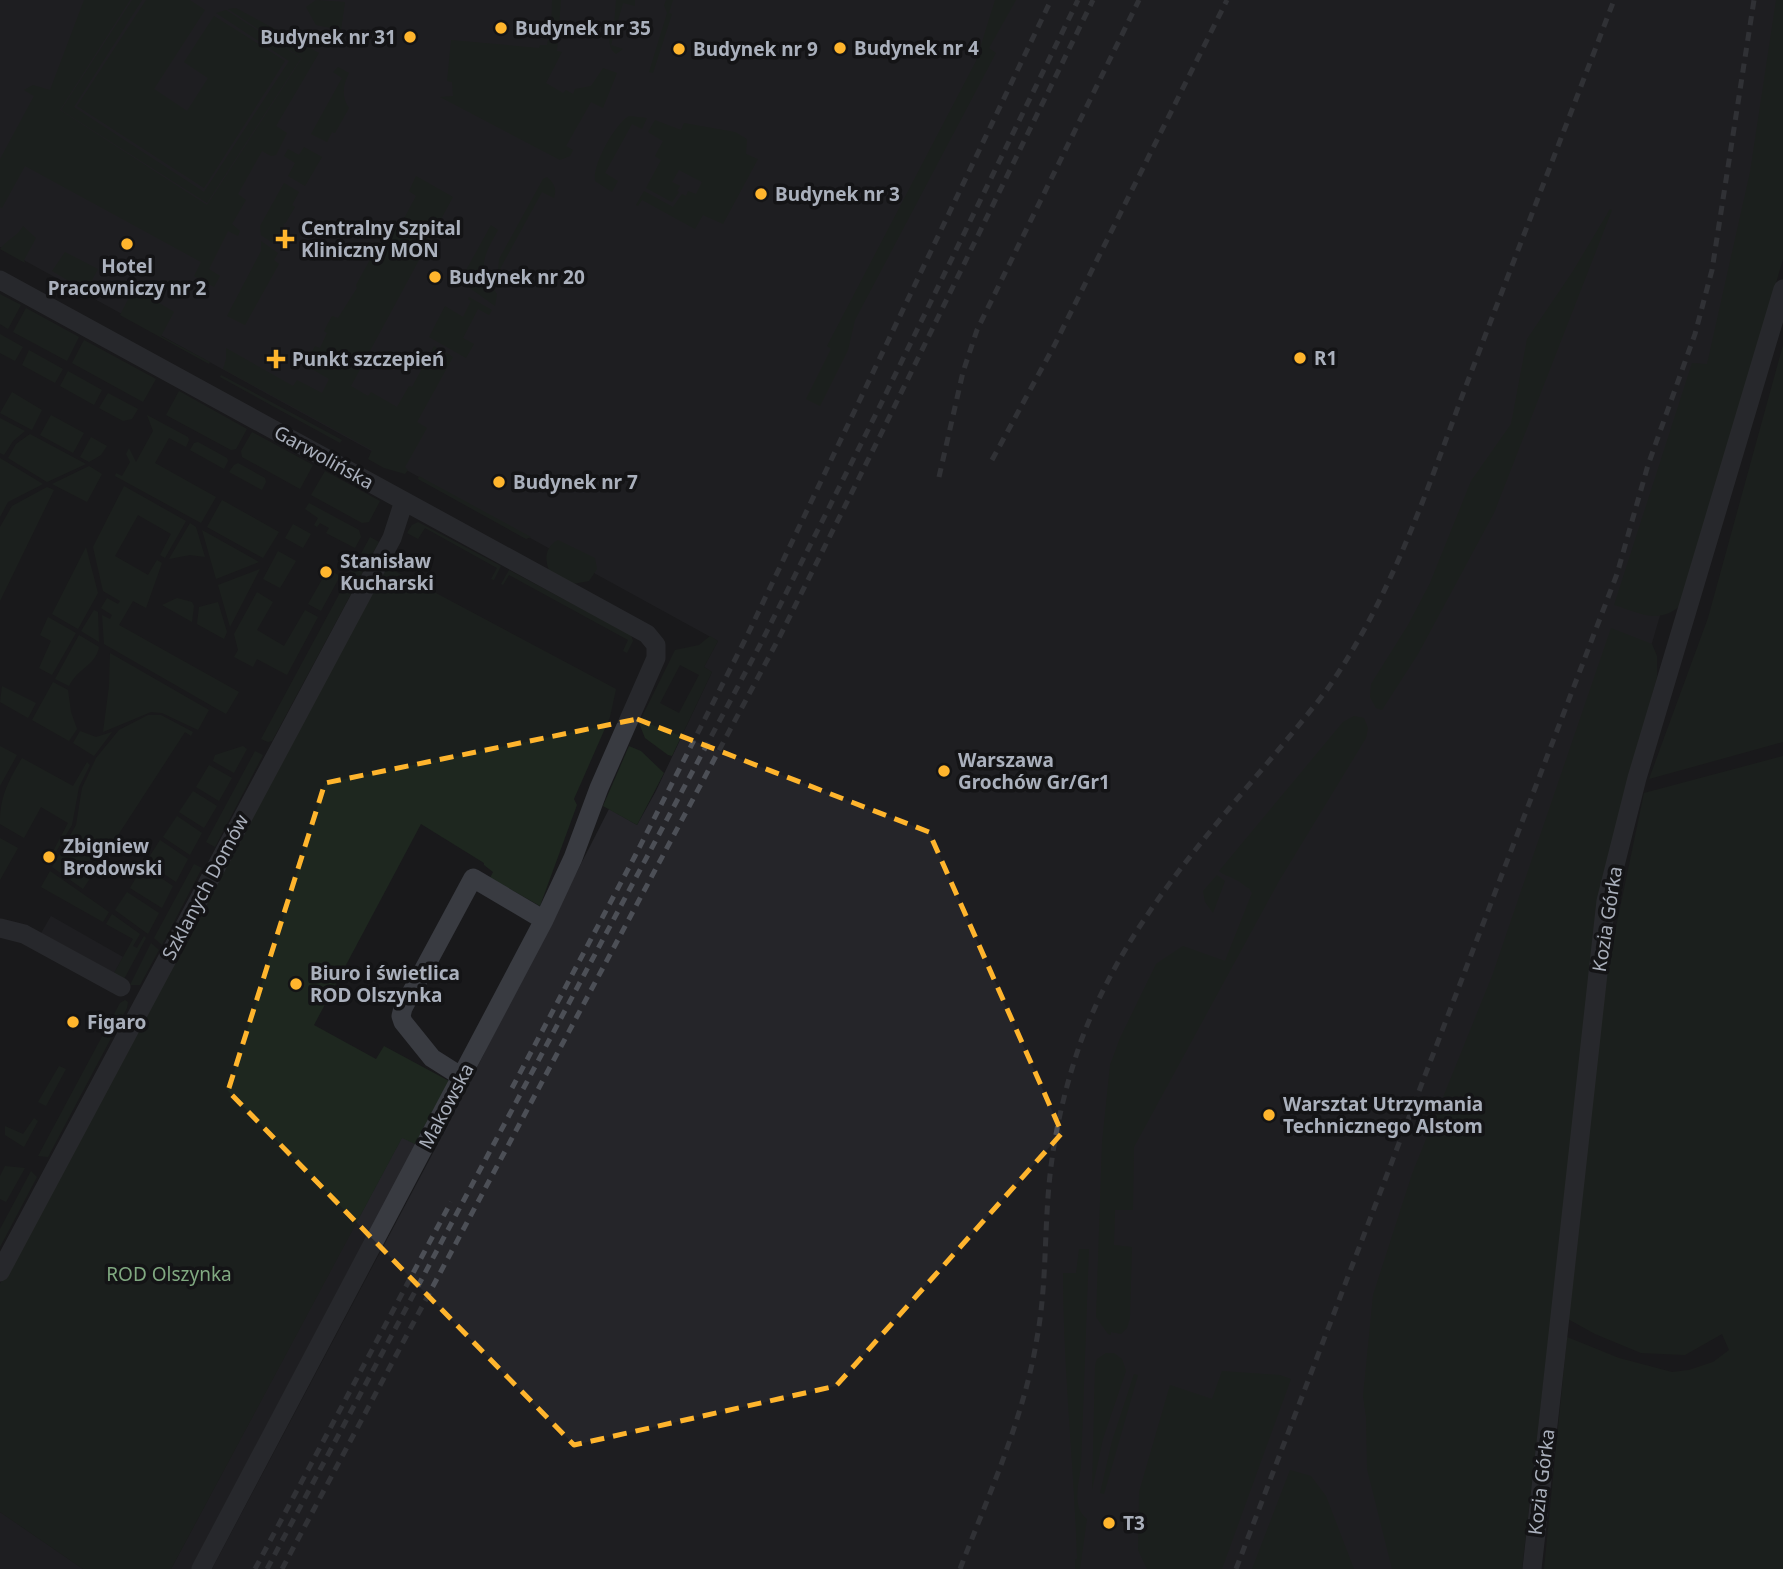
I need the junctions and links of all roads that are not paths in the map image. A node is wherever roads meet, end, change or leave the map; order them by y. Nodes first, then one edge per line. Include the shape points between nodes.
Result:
1 (0, 280) edge
2 (1783, 289) edge
3 (404, 501) junction
4 (647, 634) joint
5 (544, 920) junction
6 (0, 928) edge
7 (121, 987) dead end
8 (461, 1077) junction
9 (0, 1272) edge
10 (201, 1569) edge
11 (1532, 1569) edge

1 - 3 street, Garwolińska
2 - 11 street, Kozia Górka via 1637,779 1606,901
3 - 4 street, Garwolińska
3 - 9 street, Szklanych Domów via 392,538
4 - 5 street, Makowska via 657,650 653,668
5 - 8 street, Makowska
5 - 8 street via 473,878 403,1008 403,1022 432,1058
6 - 7 street via 24,934
8 - 10 street, Makowska

